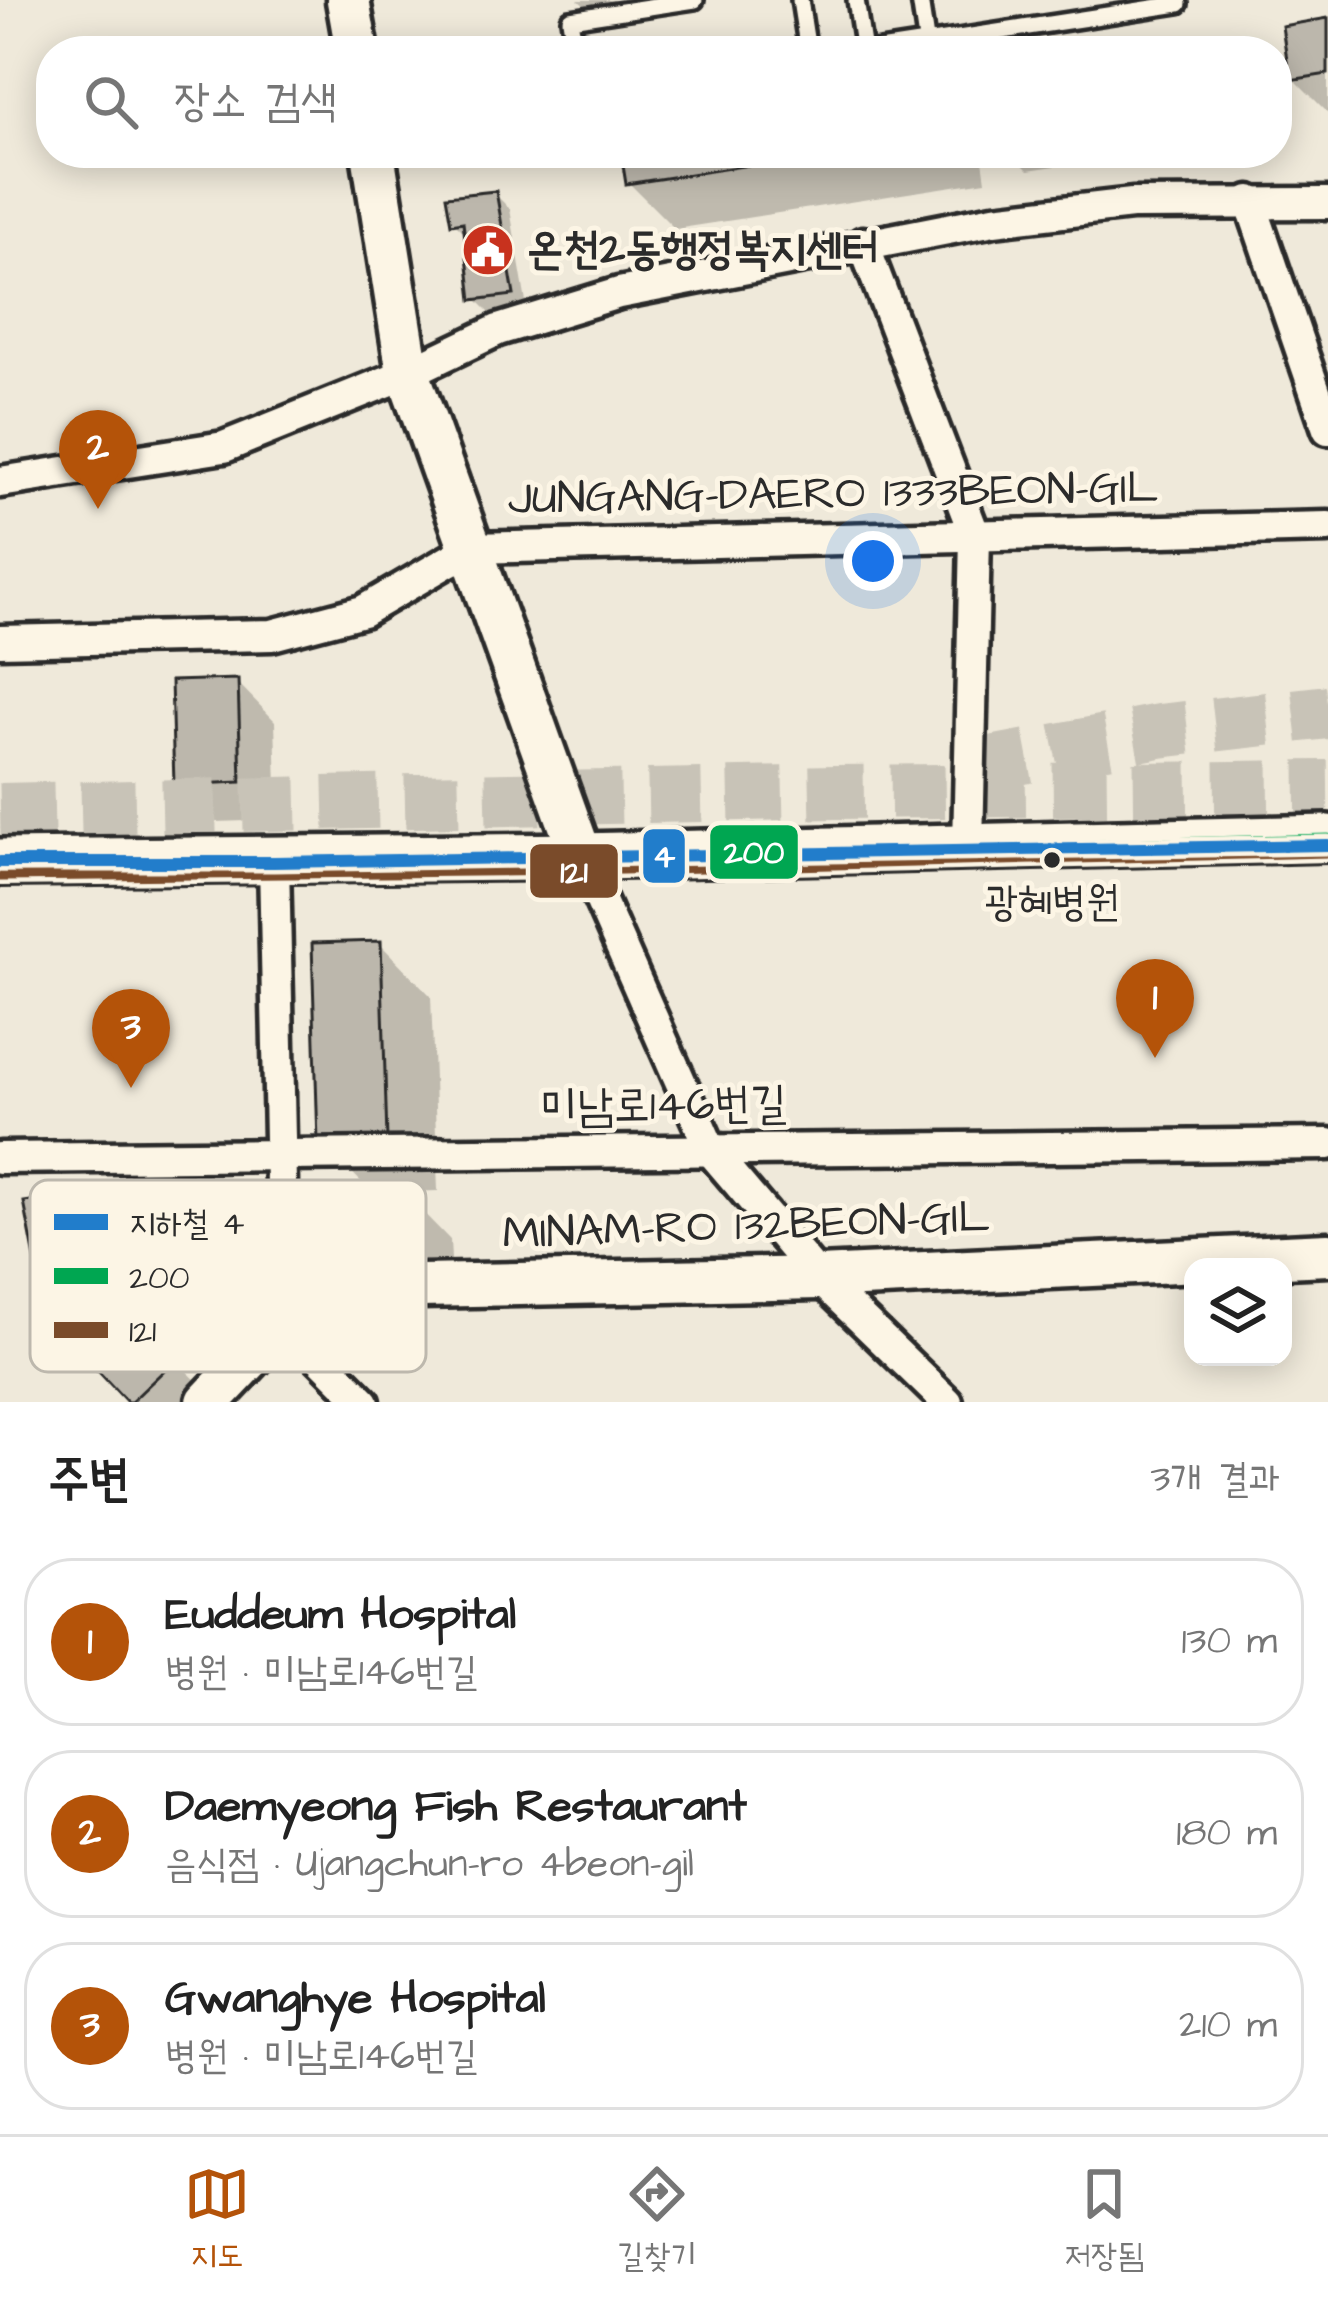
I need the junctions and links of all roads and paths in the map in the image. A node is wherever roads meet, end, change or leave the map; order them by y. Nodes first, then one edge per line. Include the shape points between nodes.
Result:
1 (348, 0) edge
2 (695, 0) edge
3 (800, 0) edge
4 (856, 0) edge
5 (920, 0) edge
6 (1178, 0) edge
7 (354, 36) edge
8 (573, 36) edge
9 (806, 36) edge
10 (862, 36) edge
11 (925, 36) edge
12 (954, 36) edge
13 (375, 168) edge
14 (1250, 202) junction
15 (1328, 203) edge
16 (863, 243) junction
17 (408, 373) junction
18 (1328, 429) edge
19 (0, 482) edge
20 (1328, 527) edge
21 (974, 536) junction
22 (471, 548) junction
23 (0, 641) edge
24 (1328, 838) edge
25 (968, 846) junction
26 (581, 856) junction
27 (0, 862) edge
28 (274, 862) junction
29 (1328, 1144) edge
30 (711, 1150) junction
31 (280, 1155) junction
32 (0, 1158) edge
33 (281, 1180) edge
34 (1328, 1254) edge
35 (819, 1278) junction
36 (426, 1286) edge
37 (236, 1372) edge
38 (334, 1372) edge
39 (208, 1402) edge
40 (364, 1402) edge
41 (946, 1402) edge

1 - 7 street
2 - 8 lane via 570,20
3 - 9 lane
4 - 10 lane
5 - 11 lane
6 - 12 lane
13 - 17 street
14 - 15 street
14 - 16 street via 1132,204
14 - 18 street
16 - 17 street via 619,293 498,330
16 - 21 street
17 - 19 street via 224,447
17 - 22 street
20 - 21 street, JUNGANG-DAERO 1333BEON-GIL
21 - 22 street, JUNGANG-DAERO 1333BEON-GIL
21 - 25 street
22 - 23 street, JUNGANG-DAERO 1333BEON-GIL via 363,611 272,634
22 - 26 street
24 - 25 main road
25 - 26 main road
26 - 28 main road
26 - 30 street
27 - 28 main road
28 - 31 street
29 - 30 street, 미남로146번길
30 - 31 street, 미남로146번길
30 - 35 street
31 - 32 street, 미남로146번길
31 - 33 street
34 - 35 street, MINAM-RO 132BEON-GIL
35 - 36 street, MINAM-RO 132BEON-GIL
35 - 41 street
37 - 39 street, MINAM-RO 132BEON-GIL
38 - 40 street

